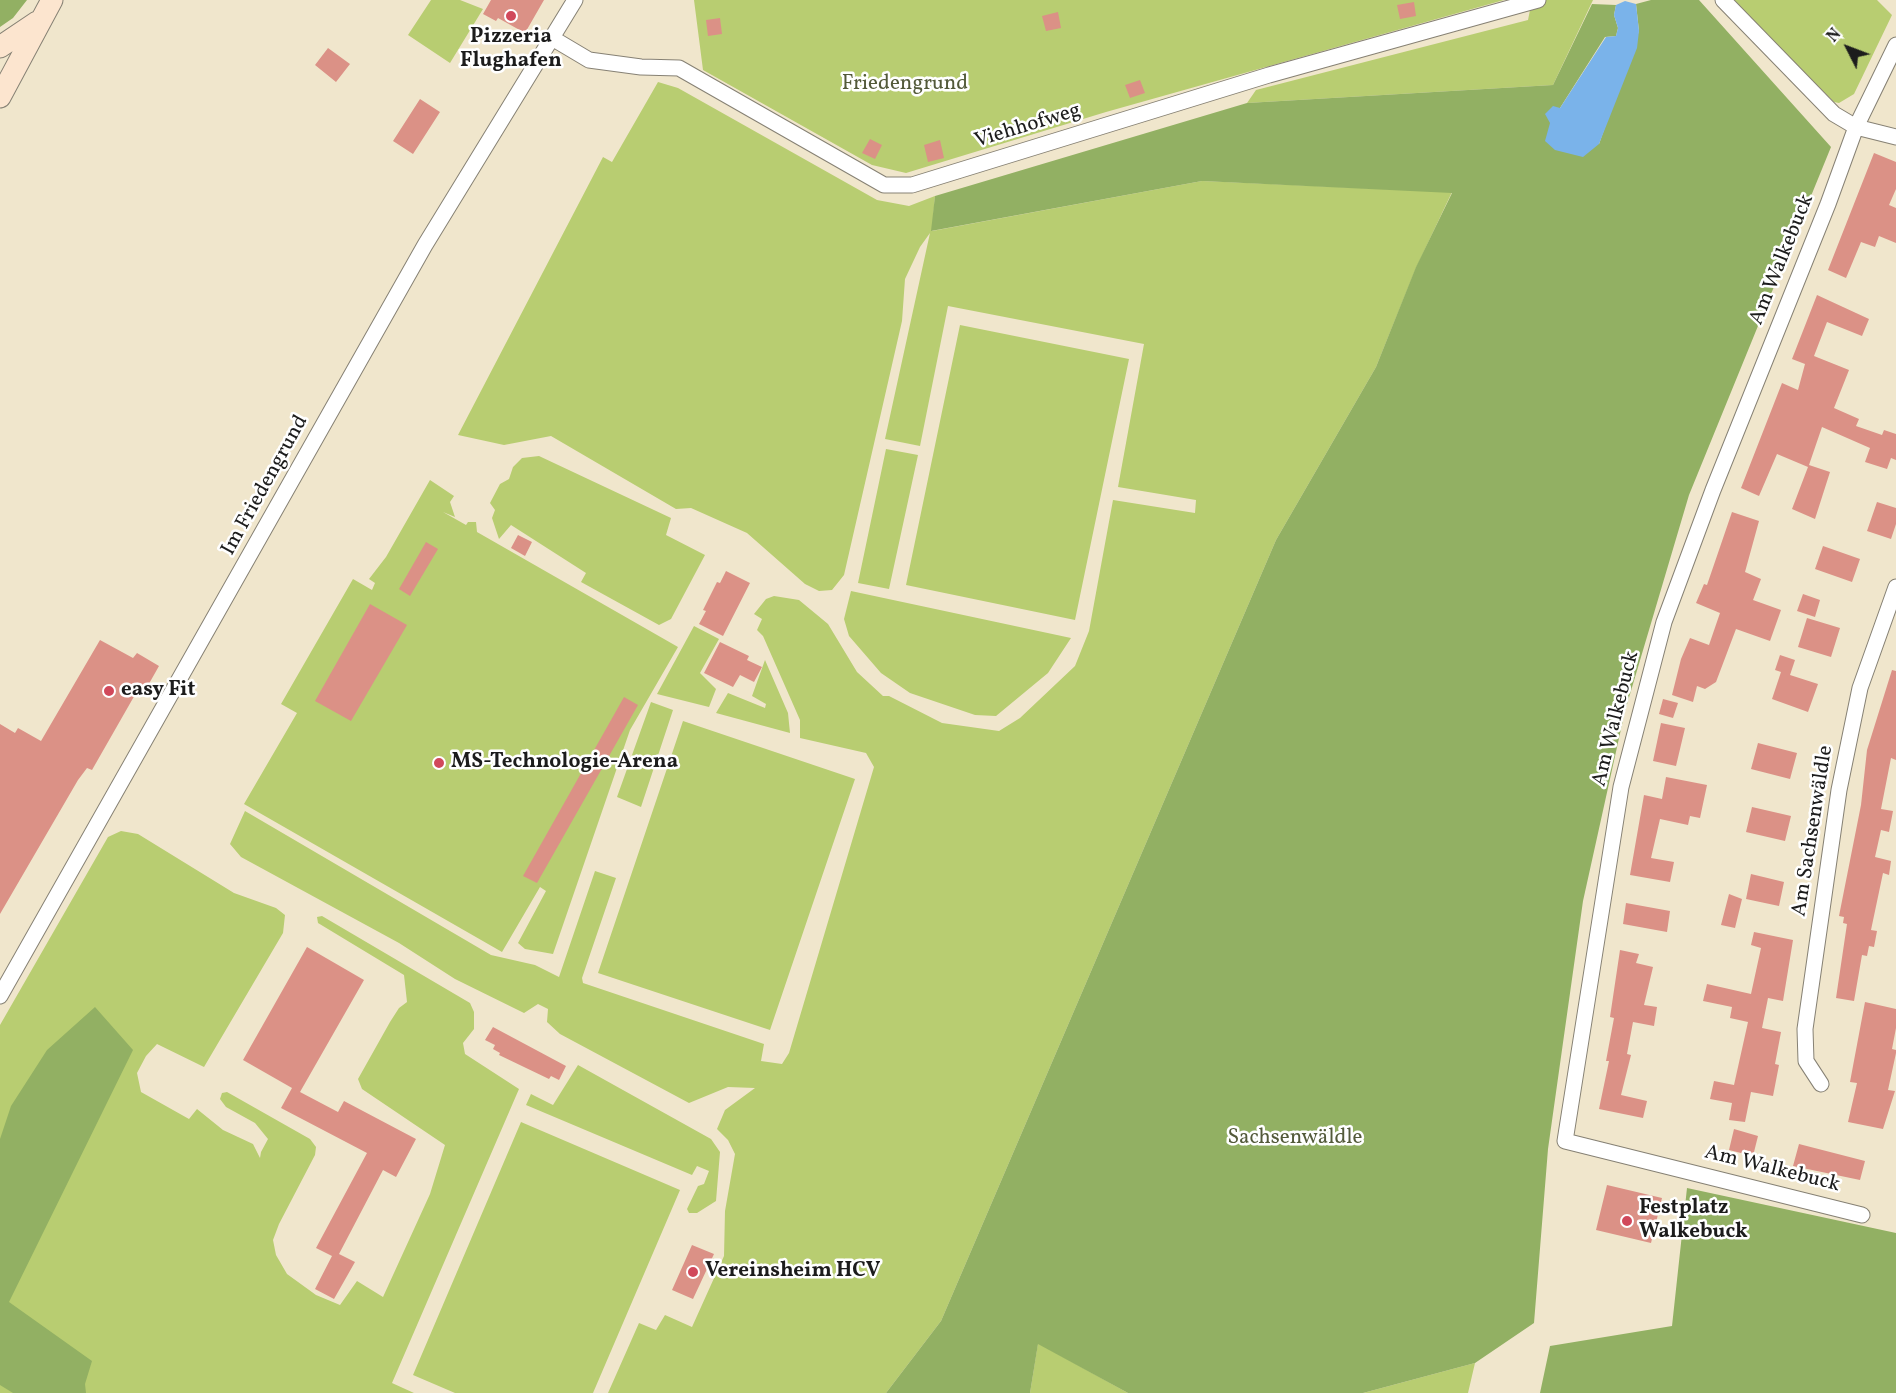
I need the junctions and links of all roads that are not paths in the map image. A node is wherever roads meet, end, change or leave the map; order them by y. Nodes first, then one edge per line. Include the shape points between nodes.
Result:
1 (575, 0) edge
2 (1538, 0) edge
3 (1723, 0) edge
4 (47, 9) edge
5 (552, 38) junction
6 (1896, 45) edge
7 (0, 47) edge
8 (0, 97) edge
9 (1856, 127) junction
10 (1896, 137) edge
11 (1896, 587) edge
12 (0, 996) edge
13 (1821, 1084) dead end
14 (1862, 1215) dead end

1 - 5 street, Im Friedengrund
2 - 5 street, Viehhofweg via 1269,75 912,185 884,185 679,68 589,60
3 - 9 street via 1834,114
4 - 7 main road
4 - 8 main road
5 - 12 street, Im Friedengrund via 425,244
6 - 9 street, Am Walkebuck
9 - 10 street
9 - 14 street, Am Walkebuck via 1660,633 1622,787 1565,1141
11 - 13 street, Am Sachsenwäldle via 1860,688 1839,790 1805,1029 1806,1061

